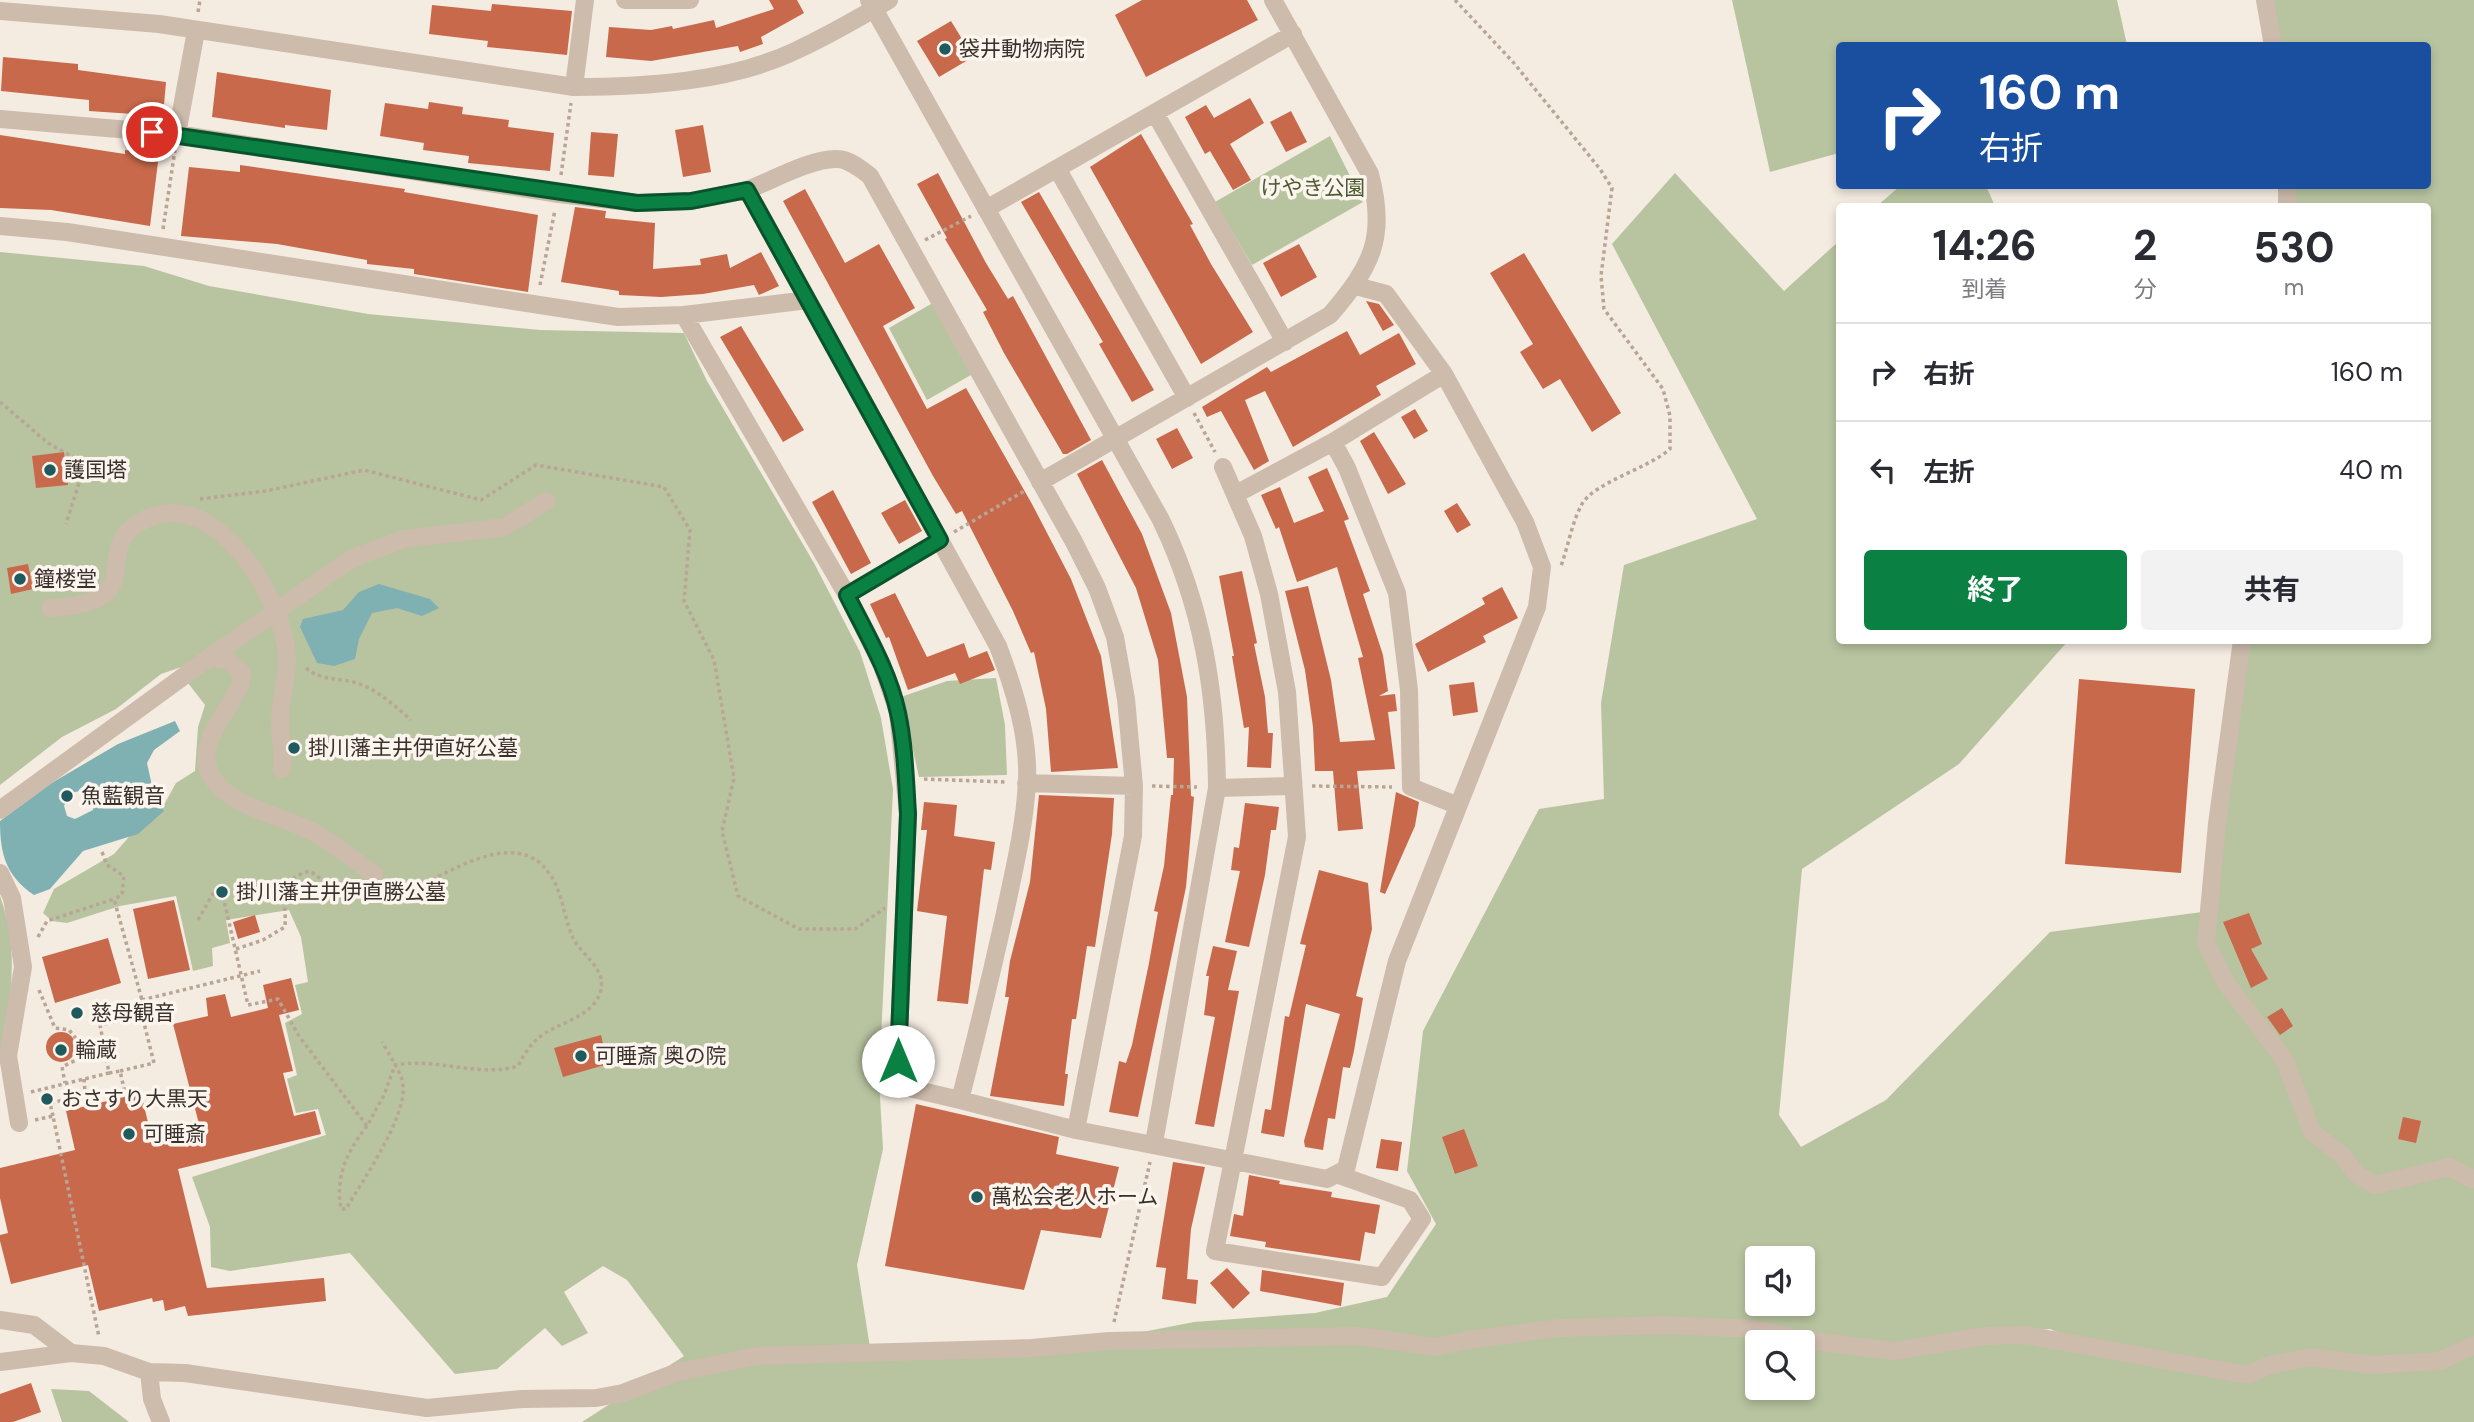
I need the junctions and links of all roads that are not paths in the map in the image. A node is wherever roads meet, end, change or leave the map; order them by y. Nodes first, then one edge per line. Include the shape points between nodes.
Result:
1 (585, 0) edge
2 (635, 0) edge
3 (690, 0) edge
4 (1273, 0) edge
5 (2265, 0) edge
6 (878, 3) edge
7 (0, 11) edge
8 (196, 31) junction
9 (1293, 34) junction
10 (2272, 42) edge
11 (574, 87) junction
12 (1155, 113) junction
13 (0, 119) edge
14 (177, 134) junction
15 (1058, 170) junction
16 (747, 190) junction
17 (986, 209) junction
18 (0, 226) edge
19 (1356, 285) junction
20 (808, 300) junction
21 (684, 315) junction
22 (1285, 342) junction
23 (1444, 374) junction
24 (1187, 398) junction
25 (1115, 438) junction
26 (1333, 442) junction
27 (1223, 467) road end
28 (1040, 482) junction
29 (1236, 494) junction
30 (546, 501) dead end
31 (940, 540) junction
32 (847, 595) junction
33 (50, 608) dead end
34 (274, 612) junction
35 (2241, 644) edge
36 (210, 657) junction
37 (282, 769) dead end
38 (1027, 783) junction
39 (1134, 786) junction
40 (1293, 786) junction
41 (1217, 788) junction
42 (1456, 805) junction
43 (0, 810) edge
44 (0, 873) edge
45 (374, 874) road end
46 (960, 1100) junction
47 (19, 1123) road end
48 (1076, 1130) junction
49 (1154, 1143) junction
50 (1231, 1160) junction
51 (1336, 1174) junction
52 (2474, 1180) edge
53 (0, 1320) edge
54 (2474, 1345) edge
55 (71, 1353) junction
56 (0, 1362) edge
57 (149, 1372) junction
58 (161, 1422) edge

1 - 11 street
2 - 3 street
4 - 9 street
5 - 10 street
6 - 11 street via 793,53 719,75 642,88
6 - 17 street
7 - 8 street
8 - 11 street
8 - 14 street
9 - 12 street
9 - 19 street via 1370,174 1378,236
12 - 15 street
12 - 22 street
13 - 14 street
14 - 16 street via 637,203 691,201
15 - 17 street
15 - 24 street
16 - 20 street
16 - 28 street via 839,158 870,176
17 - 25 street
18 - 21 street via 67,232 618,317
19 - 22 street via 1330,315
19 - 23 street via 1386,294
20 - 21 street
20 - 31 street
21 - 32 street
22 - 24 street
23 - 26 street
23 - 42 street via 1525,522 1542,567 1537,607
24 - 25 street
25 - 28 street
25 - 41 street via 1161,520 1194,600 1216,729
26 - 29 street
26 - 42 street via 1348,468 1397,593 1409,690 1411,787
27 - 29 street
28 - 39 street via 1097,588 1115,637
29 - 40 street via 1269,594 1287,692
30 - 34 street via 505,527 380,545 320,578
31 - 32 street
31 - 38 street via 998,646 1012,684 1024,734
32 - 46 street via 882,665 898,712 906,778 898,1061 913,1088
33 - 34 street via 90,603 111,590 120,541 136,524 155,515 188,516 217,528 247,560
34 - 36 street
34 - 37 street via 287,659 280,719
35 - 52 street via 2206,943 2226,983 2284,1059 2312,1132 2344,1157 2356,1174 2375,1185 2449,1167
36 - 43 street
36 - 45 street via 229,661 242,673 242,682 221,714 207,751 219,785 242,804 315,833
38 - 39 street
38 - 46 street via 1013,875
39 - 48 street via 1133,836
40 - 41 street
40 - 50 street via 1297,837
41 - 49 street
42 - 51 street via 1396,961 1346,1169
44 - 47 street via 12,898 23,967 8,1056
46 - 48 street
48 - 49 street
49 - 50 street
50 - 51 street via 1301,1177 1327,1179
50 - 51 street via 1215,1251 1382,1278 1422,1219 1410,1200
53 - 55 street via 34,1325
54 - 57 street via 2440,1361 2371,1365 2311,1357 2246,1375 2026,1335 1985,1336 1895,1351 1755,1329 1665,1325 1560,1328 1436,1347 1359,1336 1109,1341 1032,1348 757,1356 678,1372 596,1398 427,1408 185,1373
55 - 56 street
55 - 57 street via 104,1356
57 - 58 street

